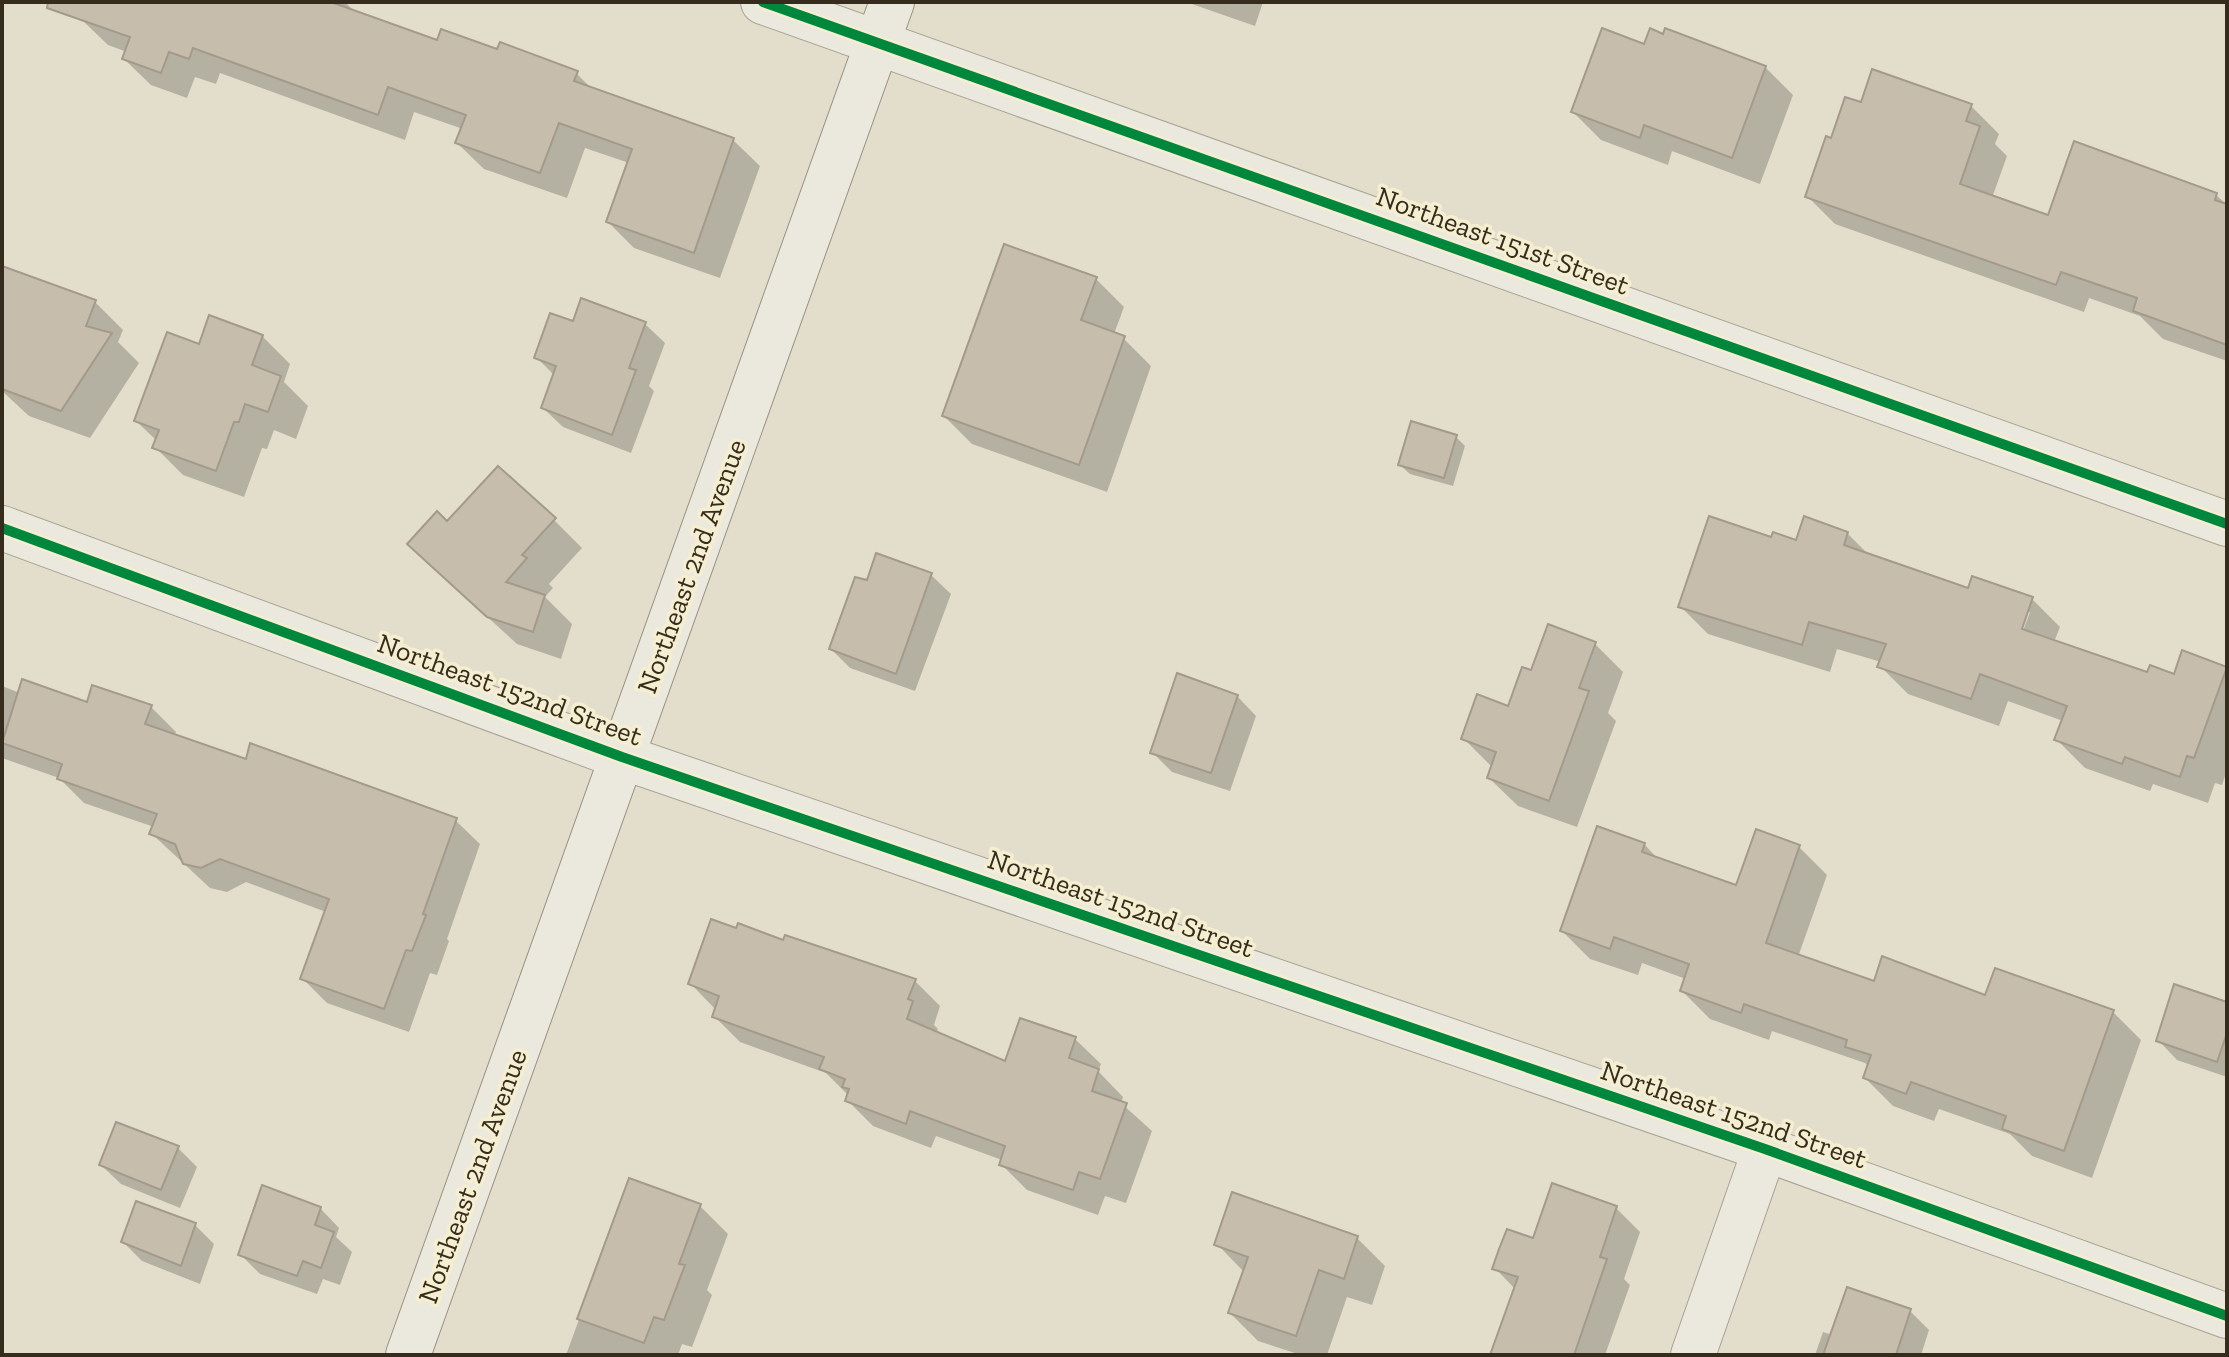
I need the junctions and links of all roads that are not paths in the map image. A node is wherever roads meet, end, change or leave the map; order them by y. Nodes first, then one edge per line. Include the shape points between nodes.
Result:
1 (763, 2) edge
2 (892, 2) edge
3 (877, 44) junction
4 (2227, 524) edge
5 (2, 528) edge
6 (622, 757) junction
7 (1765, 1149) junction
8 (2227, 1316) edge
9 (408, 1355) edge
10 (1693, 1355) edge

1 - 3 street, Northeast 151st Street
2 - 3 street, Northeast 2nd Avenue
3 - 4 street, Northeast 151st Street
3 - 6 street, Northeast 2nd Avenue
5 - 6 street, Northeast 152nd Street
6 - 7 street, Northeast 152nd Street
6 - 9 street, Northeast 2nd Avenue
7 - 8 street, Northeast 152nd Street
7 - 10 street

